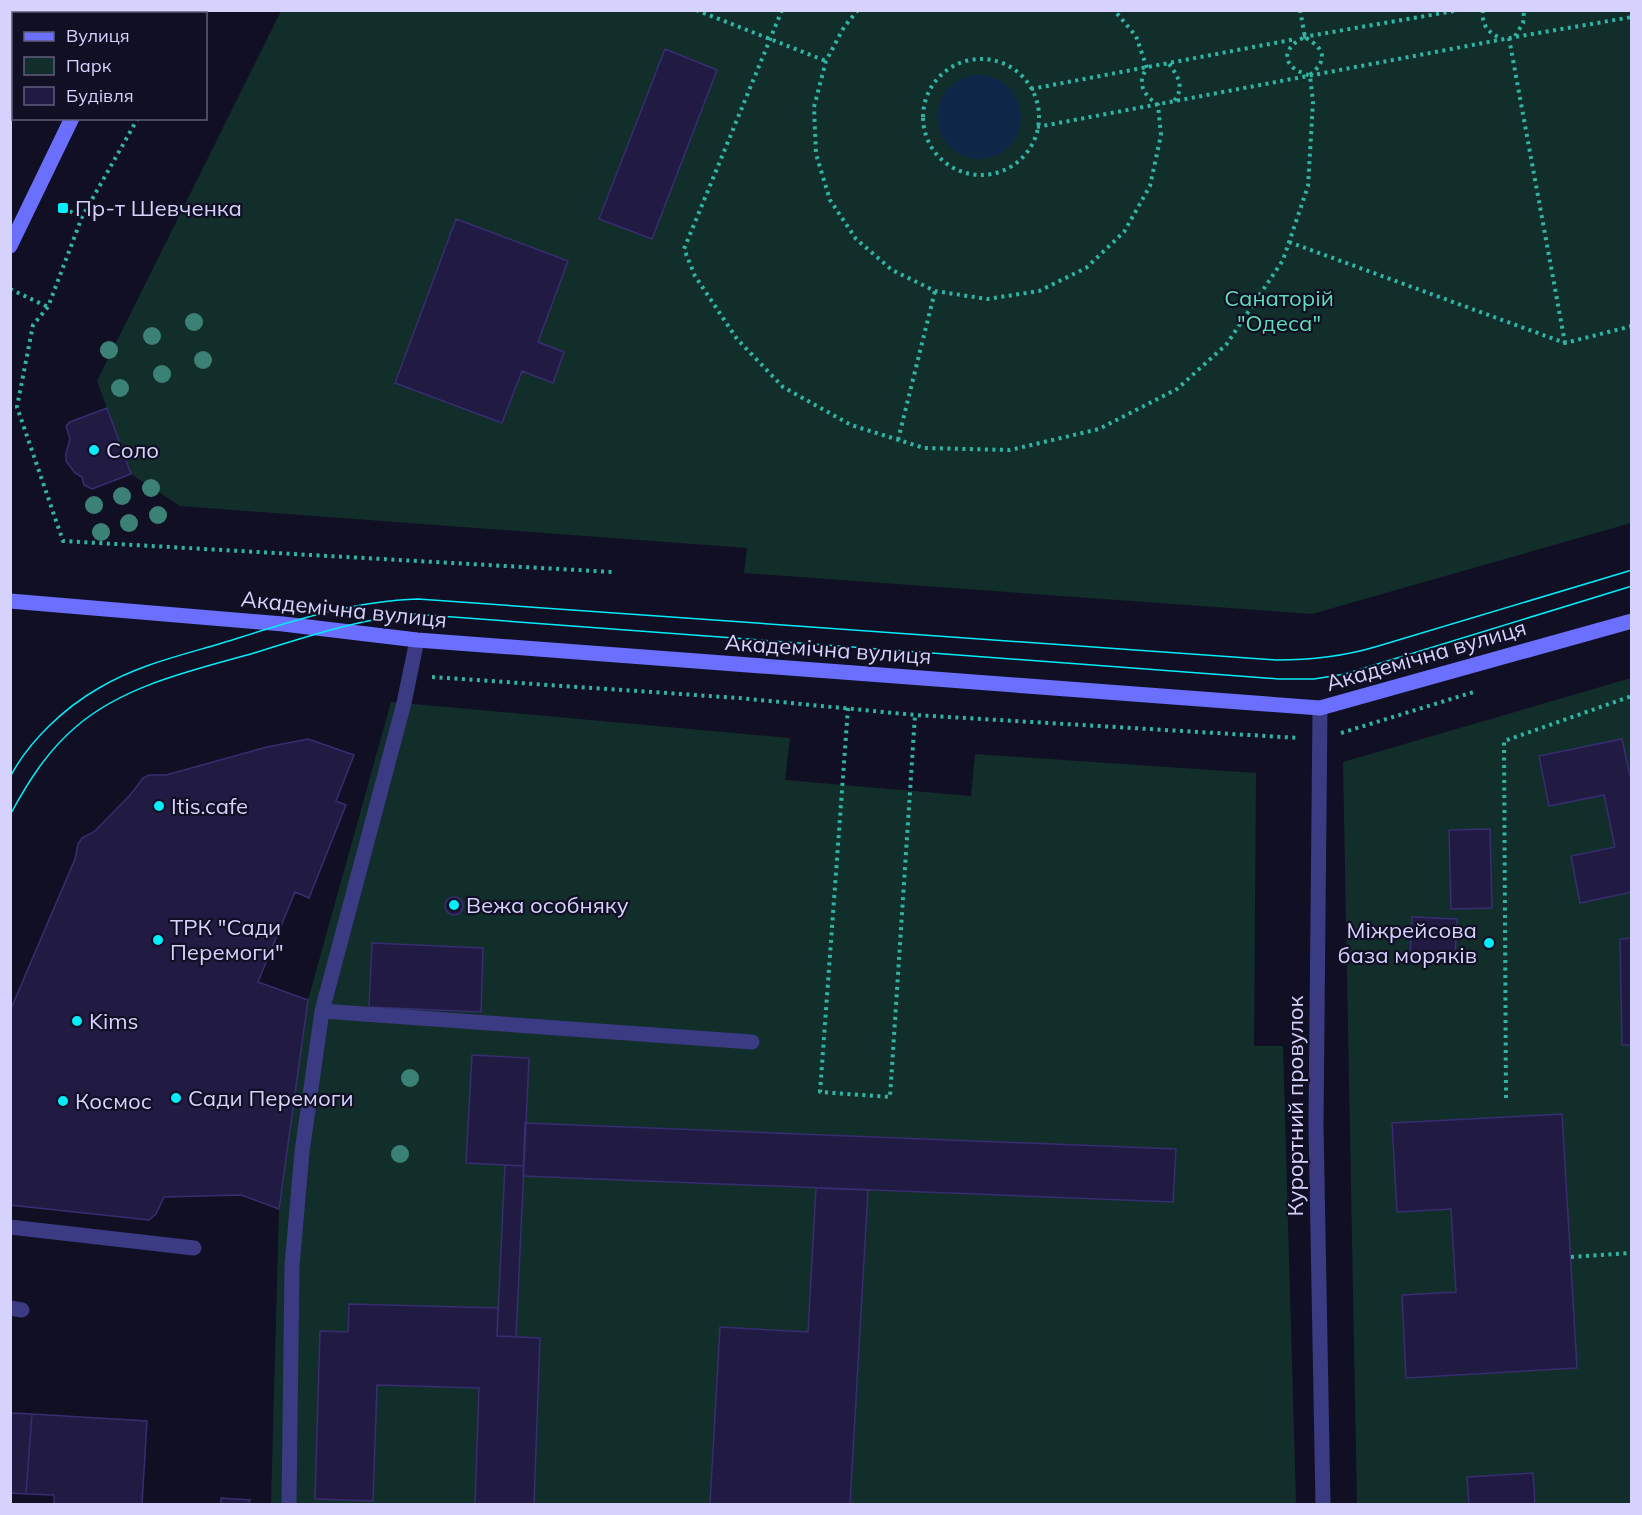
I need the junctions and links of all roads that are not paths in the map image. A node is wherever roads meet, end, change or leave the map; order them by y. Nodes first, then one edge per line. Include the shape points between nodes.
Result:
1 (71, 120) edge
2 (10, 246) edge
3 (10, 601) edge
4 (1632, 621) edge
5 (417, 640) junction
6 (1320, 708) junction
7 (321, 1011) junction
8 (752, 1042) dead end
9 (10, 1227) edge
10 (194, 1248) dead end
11 (289, 1504) edge
12 (1323, 1504) edge

1 - 2 street
3 - 5 street, Академічна вулиця via 283,624
4 - 6 street, Академічна вулиця
5 - 6 street, Академічна вулиця
5 - 7 street
6 - 12 street, Курортний провулок via 1316,1125
7 - 8 street
7 - 11 street via 292,1266
9 - 10 street

